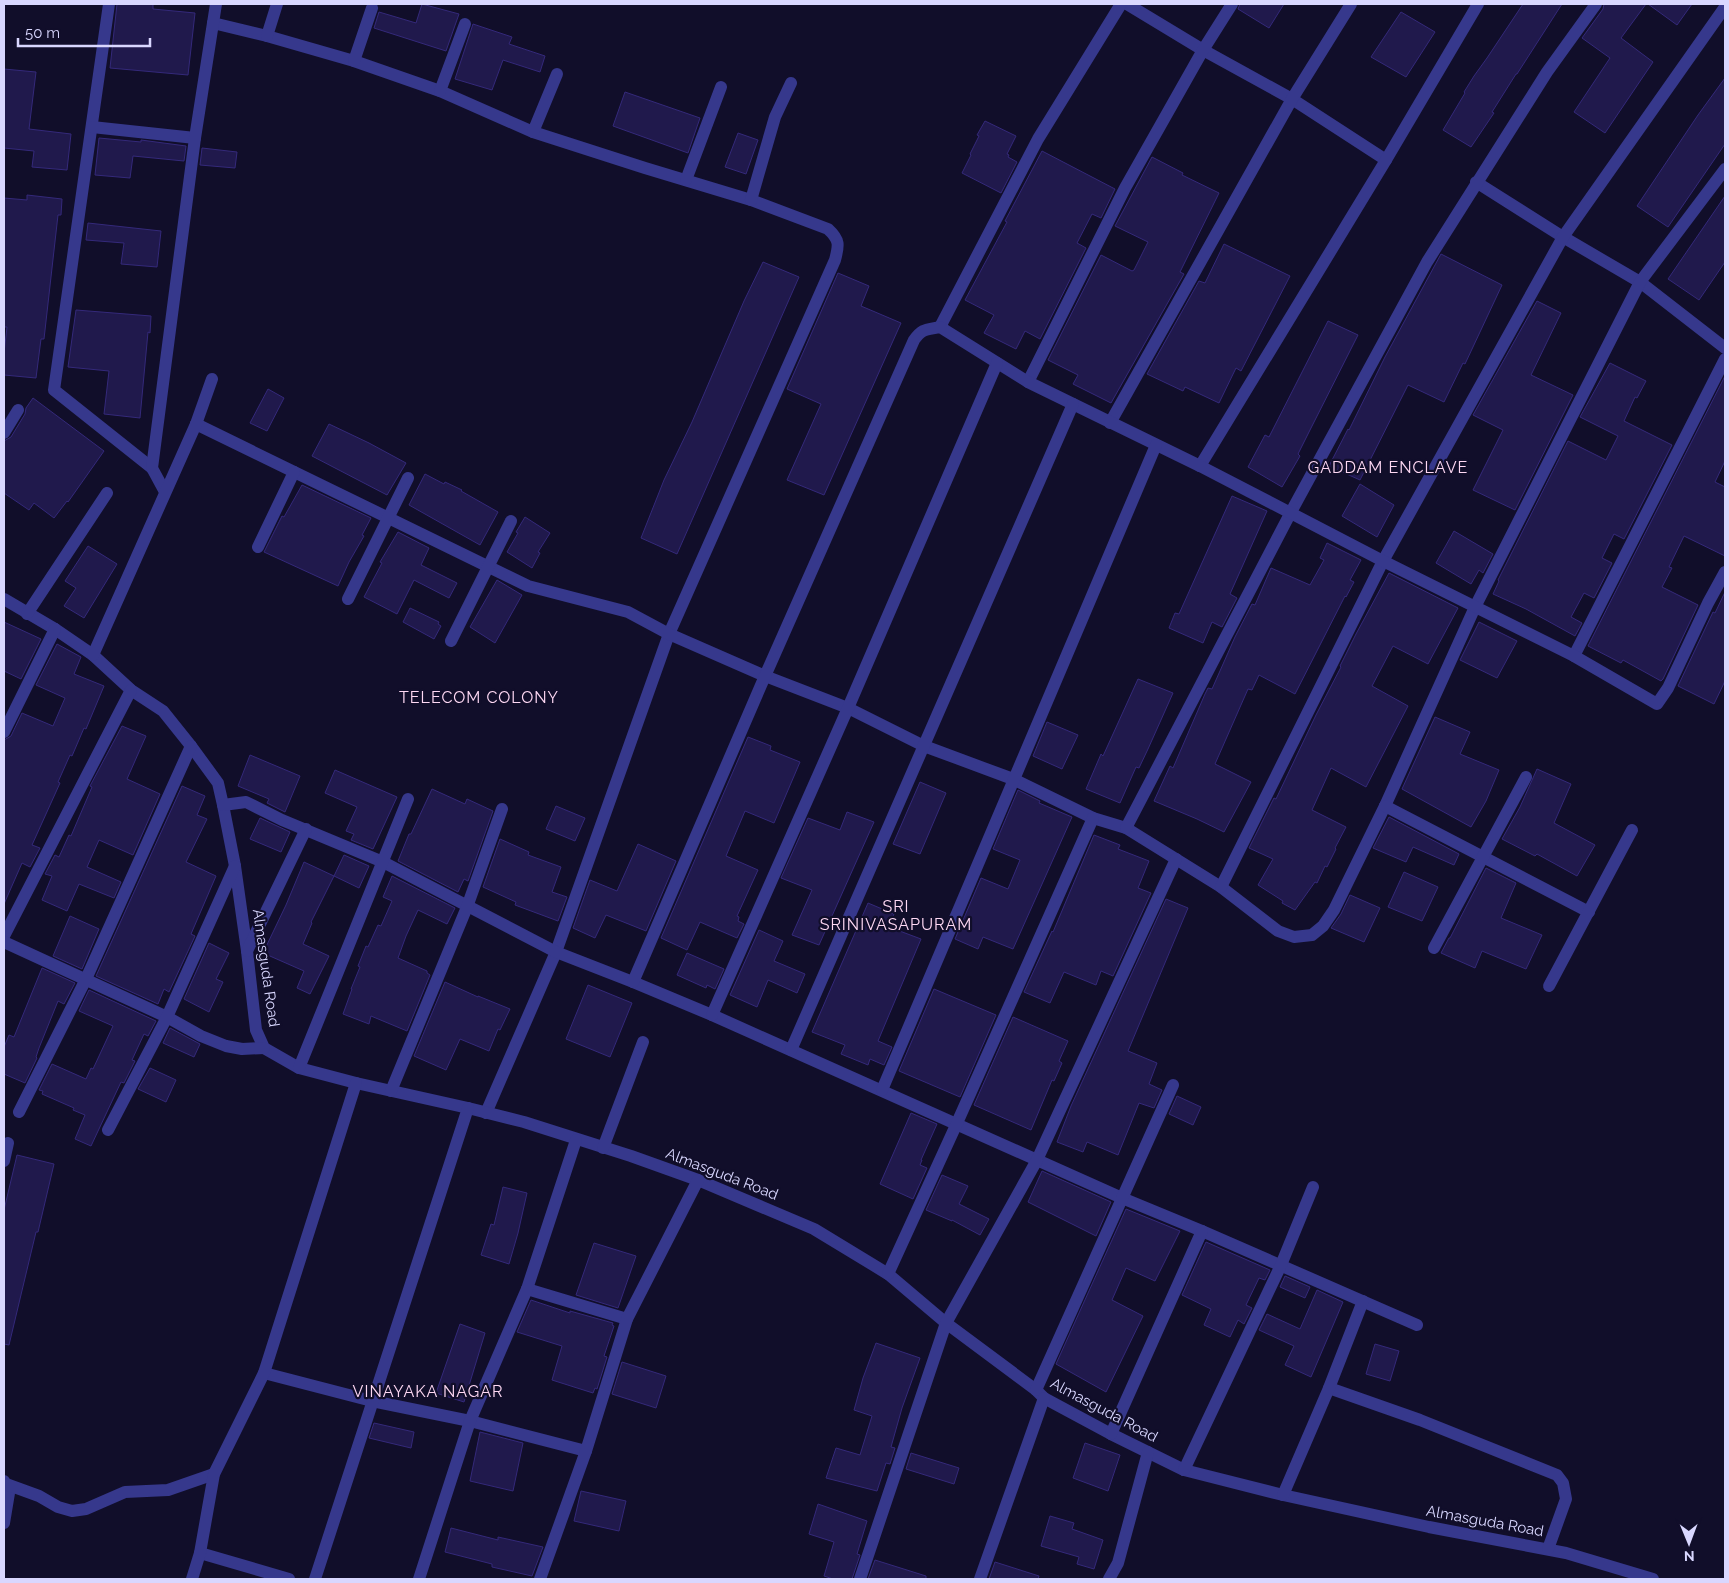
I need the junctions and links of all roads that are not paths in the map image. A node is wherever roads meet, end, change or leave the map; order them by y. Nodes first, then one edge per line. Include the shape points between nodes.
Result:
1 (109, 4) edge
2 (216, 4) edge
3 (276, 4) edge
4 (1121, 4) edge
5 (1127, 4) edge
6 (1232, 4) edge
7 (1351, 4) edge
8 (1478, 4) edge
9 (1596, 4) edge
10 (1725, 7) edge
11 (372, 8) dead end
12 (213, 24) junction
13 (465, 24) dead end
14 (267, 36) junction
15 (1203, 50) junction
16 (354, 61) junction
17 (557, 74) dead end
18 (790, 83) dead end
19 (721, 86) dead end
20 (440, 91) junction
21 (1292, 99) junction
22 (92, 127) junction
23 (532, 132) junction
24 (195, 138) junction
25 (1386, 160) junction
26 (1725, 169) edge
27 (686, 180) junction
28 (1476, 182) junction
29 (751, 200) junction
30 (1563, 237) junction
31 (1640, 282) junction
32 (940, 327) junction
33 (1725, 348) edge
34 (1725, 359) edge
35 (997, 364) junction
36 (212, 379) dead end
37 (1028, 382) junction
38 (1073, 404) junction
39 (18, 410) dead end
40 (1110, 423) junction
41 (196, 424) junction
42 (4, 434) edge
43 (1156, 445) junction
44 (1200, 466) junction
45 (152, 468) junction
46 (294, 472) junction
47 (408, 478) dead end
48 (165, 492) junction
49 (107, 493) dead end
50 (1291, 512) junction
51 (388, 518) junction
52 (511, 521) dead end
53 (258, 547) dead end
54 (1383, 562) junction
55 (488, 566) junction
56 (1725, 572) edge
57 (4, 599) edge
58 (348, 599) dead end
59 (1475, 607) junction
60 (27, 614) junction
61 (54, 629) junction
62 (669, 634) junction
63 (451, 641) dead end
64 (93, 655) junction
65 (1574, 656) junction
66 (765, 676) junction
67 (132, 690) junction
68 (848, 708) junction
69 (4, 732) edge
70 (192, 746) junction
71 (924, 746) junction
72 (1526, 777) dead end
73 (1013, 779) junction
74 (408, 799) dead end
75 (223, 805) junction
76 (1385, 806) junction
77 (502, 809) dead end
78 (1093, 818) junction
79 (1126, 828) junction
80 (306, 829) junction
81 (1632, 830) dead end
82 (1484, 857) junction
83 (1176, 859) junction
84 (383, 862) junction
85 (235, 866) junction
86 (1221, 887) junction
87 (467, 906) junction
88 (1589, 912) junction
89 (4, 936) edge
90 (4, 942) edge
91 (1434, 948) dead end
92 (247, 951) junction
93 (556, 952) junction
94 (86, 979) junction
95 (633, 982) junction
96 (1549, 986) dead end
97 (712, 1015) junction
98 (167, 1017) junction
99 (643, 1042) dead end
100 (264, 1048) junction
101 (791, 1050) junction
102 (299, 1068) junction
103 (356, 1083) junction
104 (1173, 1085) dead end
105 (882, 1090) junction
106 (391, 1091) junction
107 (468, 1108) junction
108 (19, 1112) dead end
109 (486, 1113) junction
110 (957, 1123) junction
111 (108, 1130) dead end
112 (576, 1140) junction
113 (8, 1143) dead end
114 (603, 1148) junction
115 (1037, 1160) junction
116 (4, 1161) edge
117 (698, 1180) junction
118 (1313, 1187) dead end
119 (1122, 1198) junction
120 (1202, 1231) junction
121 (1281, 1265) junction
122 (888, 1274) junction
123 (527, 1289) junction
124 (1363, 1301) junction
125 (627, 1319) junction
126 (946, 1323) junction
127 (1417, 1325) dead end
128 (264, 1373) junction
129 (1329, 1388) junction
130 (1040, 1394) junction
131 (372, 1401) junction
132 (470, 1421) junction
133 (1111, 1434) junction
134 (586, 1451) junction
135 (1148, 1452) junction
136 (1184, 1470) junction
137 (214, 1474) junction
138 (5, 1482) edge
139 (1283, 1495) junction
140 (4, 1523) edge
141 (1548, 1549) junction
142 (200, 1553) junction
143 (192, 1579) edge
144 (289, 1579) edge
145 (315, 1579) edge
146 (419, 1579) edge
147 (540, 1579) edge
148 (860, 1579) edge
149 (980, 1579) edge
150 (1109, 1579) edge
151 (1653, 1579) edge

1 - 22 street
2 - 12 street
3 - 14 street
4 - 32 street via 1038,139
5 - 15 street
6 - 15 street
7 - 21 street
8 - 25 street
9 - 28 street via 1546,72
10 - 30 street
11 - 16 street
12 - 14 street
12 - 24 street
13 - 20 street
14 - 16 street
15 - 21 street
15 - 37 street via 1124,188
16 - 20 street
17 - 23 street
18 - 29 street via 775,117
19 - 27 street
20 - 23 street
21 - 25 street
21 - 40 street
22 - 24 street
22 - 45 street via 54,390
23 - 27 street
24 - 45 street
25 - 44 street
26 - 31 street
27 - 29 street
28 - 30 street
28 - 50 street via 1427,262
29 - 62 street via 828,229 836,237 838,248
30 - 31 street
30 - 54 street
31 - 33 street
31 - 59 street
32 - 35 street
32 - 66 street via 920,331 914,340
34 - 65 street
35 - 37 street
35 - 68 street
36 - 41 street
37 - 38 street
38 - 40 street
38 - 71 street
39 - 42 street
40 - 43 street
41 - 46 street
41 - 48 street
43 - 44 street
43 - 73 street
44 - 50 street
45 - 48 street
46 - 51 street
46 - 53 street
47 - 51 street
48 - 64 street
49 - 60 street
50 - 54 street
50 - 79 street
51 - 55 street
51 - 58 street
52 - 55 street
54 - 59 street
54 - 86 street
55 - 62 street via 528,586 628,612
55 - 63 street
56 - 65 street via 1657,704
57 - 60 street, Almasguda Road
59 - 65 street
59 - 76 street
60 - 61 street, Almasguda Road
61 - 64 street, Almasguda Road
61 - 69 street
62 - 66 street
62 - 93 street
64 - 67 street, Almasguda Road
66 - 68 street
66 - 95 street
67 - 70 street, Almasguda Road via 163,711
67 - 89 street
68 - 71 street
68 - 97 street
70 - 75 street, Almasguda Road via 218,783
70 - 94 street
71 - 73 street
71 - 101 street
72 - 82 street
73 - 78 street
73 - 105 street
74 - 84 street
75 - 80 street via 246,802
75 - 85 street, Almasguda Road
76 - 82 street
76 - 86 street via 1334,910 1323,926 1312,934 1294,937 1278,931
77 - 87 street
78 - 79 street
78 - 110 street
79 - 83 street
80 - 84 street
80 - 92 street
81 - 88 street
82 - 88 street
82 - 91 street
83 - 86 street
83 - 115 street
84 - 87 street
84 - 102 street
85 - 92 street, Almasguda Road
85 - 98 street
87 - 93 street
87 - 106 street
88 - 96 street
90 - 94 street
92 - 100 street, Almasguda Road via 256,1030
93 - 95 street
93 - 109 street
94 - 98 street
94 - 108 street
95 - 97 street
97 - 101 street
98 - 100 street via 226,1046
98 - 111 street
99 - 114 street
100 - 102 street, Almasguda Road
101 - 105 street
102 - 103 street, Almasguda Road
103 - 106 street, Almasguda Road
103 - 128 street
104 - 119 street
105 - 110 street
106 - 107 street, Almasguda Road
107 - 109 street, Almasguda Road
107 - 131 street
109 - 112 street, Almasguda Road
110 - 115 street
110 - 122 street
112 - 114 street, Almasguda Road
112 - 123 street
113 - 116 street
114 - 117 street, Almasguda Road
115 - 119 street
115 - 126 street
117 - 122 street, Almasguda Road via 814,1229
117 - 125 street
118 - 121 street
119 - 120 street
119 - 130 street
120 - 121 street
120 - 133 street
121 - 124 street
121 - 136 street
122 - 126 street, Almasguda Road
123 - 125 street
123 - 132 street
124 - 127 street
124 - 129 street
125 - 134 street
126 - 130 street, Almasguda Road
126 - 148 street
128 - 131 street
128 - 137 street
129 - 139 street
129 - 141 street via 1420,1420 1557,1475 1563,1483 1566,1499
130 - 133 street, Almasguda Road
130 - 149 street
131 - 132 street
131 - 145 street
132 - 134 street
132 - 146 street
133 - 135 street, Almasguda Road
134 - 147 street
135 - 136 street, Almasguda Road
135 - 150 street via 1118,1563
136 - 139 street, Almasguda Road
137 - 138 street via 168,1490 125,1492 86,1509 72,1510 58,1507
137 - 142 street
138 - 140 street via 9,1494
139 - 141 street, Almasguda Road via 1429,1528
141 - 151 street, Almasguda Road
142 - 143 street
142 - 144 street

